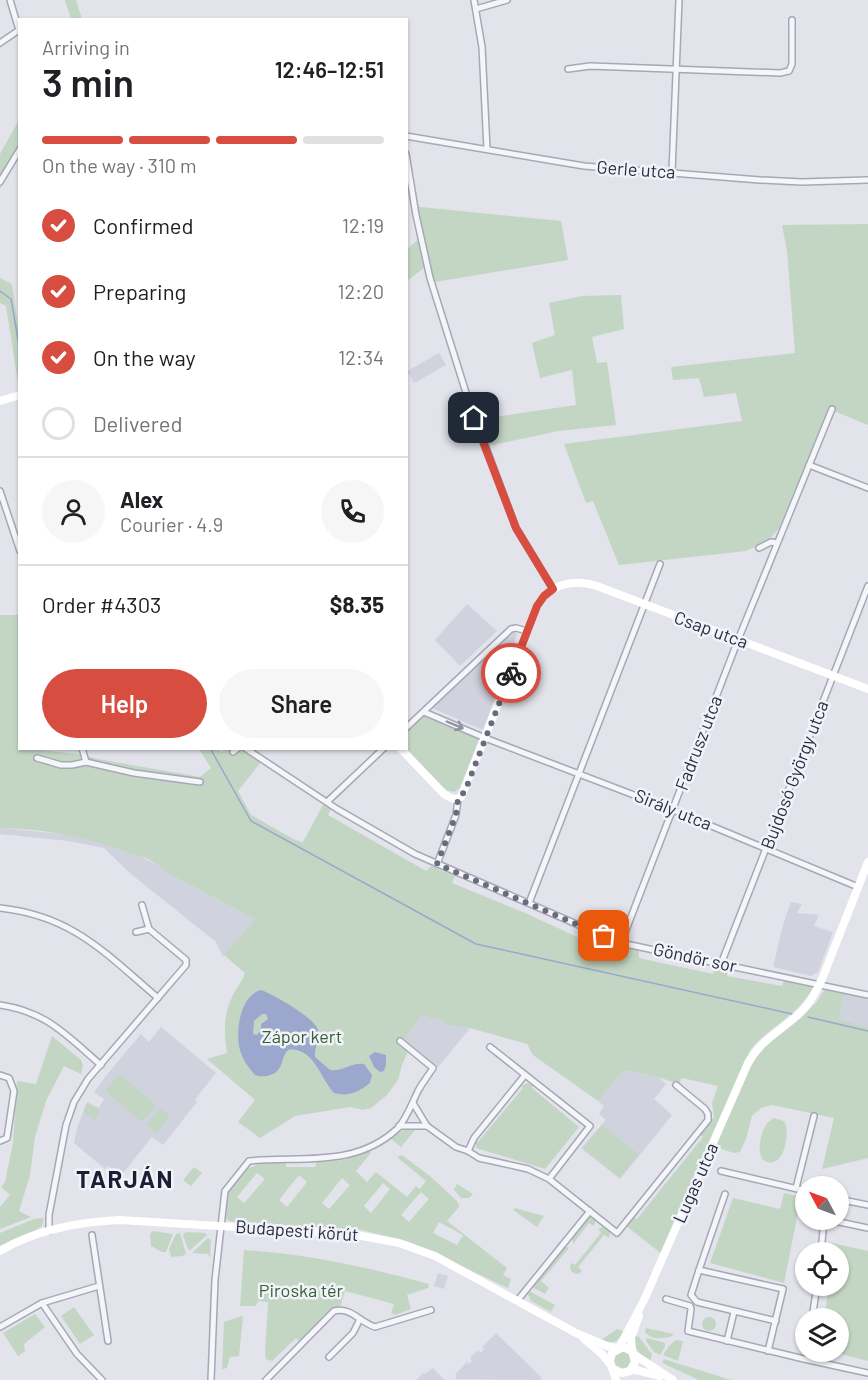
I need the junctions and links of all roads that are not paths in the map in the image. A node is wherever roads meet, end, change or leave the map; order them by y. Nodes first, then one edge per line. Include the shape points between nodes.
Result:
1 (10, 0) edge
2 (474, 0) edge
3 (507, 0) edge
4 (679, 0) edge
5 (476, 9) junction
6 (792, 20) dead end
7 (18, 24) edge
8 (18, 31) edge
9 (0, 43) edge
10 (568, 69) dead end
11 (676, 70) junction
12 (408, 136) edge
13 (487, 149) junction
14 (18, 152) edge
15 (408, 166) edge
16 (672, 172) junction
17 (868, 180) edge
18 (0, 182) edge
19 (18, 396) edge
20 (0, 401) edge
21 (832, 409) dead end
22 (809, 465) junction
23 (868, 488) edge
24 (0, 491) edge
25 (777, 543) junction
26 (18, 545) edge
27 (759, 548) dead end
28 (660, 564) dead end
29 (868, 586) edge
30 (553, 589) junction
31 (644, 605) junction
32 (527, 631) junction
33 (738, 640) junction
34 (833, 676) junction
35 (868, 689) edge
36 (424, 712) junction
37 (408, 726) edge
38 (485, 738) junction
39 (83, 750) edge
40 (248, 750) edge
41 (382, 750) edge
42 (402, 750) edge
43 (37, 758) dead end
44 (86, 762) junction
45 (578, 773) junction
46 (200, 782) dead end
47 (458, 799) junction
48 (328, 801) junction
49 (673, 810) junction
50 (766, 849) junction
51 (868, 862) edge
52 (437, 864) junction
53 (858, 887) junction
54 (529, 903) junction
55 (142, 905) dead end
56 (0, 908) edge
57 (149, 929) junction
58 (136, 932) dead end
59 (621, 943) junction
60 (722, 964) junction
61 (820, 984) junction
62 (868, 995) edge
63 (158, 998) junction
64 (0, 1005) edge
65 (400, 1041) dead end
66 (490, 1047) dead end
67 (100, 1065) junction
68 (0, 1075) edge
69 (525, 1075) junction
70 (676, 1085) dead end
71 (413, 1104) junction
72 (814, 1116) dead end
73 (399, 1126) junction
74 (427, 1126) junction
75 (0, 1141) edge
76 (468, 1151) junction
77 (721, 1171) dead end
78 (799, 1176) edge
79 (549, 1179) junction
80 (795, 1188) edge
81 (725, 1194) dead end
82 (849, 1201) edge
83 (868, 1205) edge
84 (590, 1211) junction
85 (849, 1224) edge
86 (221, 1226) junction
87 (868, 1228) edge
88 (49, 1231) junction
89 (92, 1235) dead end
90 (0, 1251) edge
91 (699, 1270) junction
92 (99, 1286) junction
93 (645, 1298) junction
94 (666, 1299) dead end
95 (517, 1301) junction
96 (42, 1303) junction
97 (431, 1310) dead end
98 (734, 1312) junction
99 (360, 1319) junction
100 (776, 1321) junction
101 (0, 1327) edge
102 (576, 1333) junction
103 (108, 1341) dead end
104 (727, 1341) junction
105 (618, 1348) junction
106 (768, 1351) junction
107 (633, 1353) junction
108 (795, 1357) edge
109 (329, 1358) dead end
110 (819, 1362) edge
111 (611, 1366) junction
112 (631, 1370) junction
113 (868, 1372) edge
114 (102, 1380) edge
115 (211, 1380) edge
116 (266, 1380) edge
117 (616, 1380) edge
118 (626, 1380) edge
119 (671, 1380) edge

1 - 7 street
2 - 5 street
3 - 5 street
4 - 11 street
5 - 13 street via 482,47
6 - 11 street via 789,71
8 - 9 street
10 - 11 street via 590,66
11 - 16 street
12 - 13 street, Gerle utca
13 - 16 street, Gerle utca via 585,166
14 - 18 street
15 - 30 street via 430,278 468,399 512,519
16 - 17 street, Gerle utca via 802,182
19 - 20 street
21 - 22 street, Fadrusz utca
22 - 23 street
22 - 25 street, Fadrusz utca
24 - 26 street
25 - 27 street
25 - 33 street, Fadrusz utca
28 - 31 street
29 - 34 street, Bujdosó György utca
30 - 31 street, Csap utca via 572,582 585,583
30 - 32 street via 540,602
31 - 33 street, Csap utca
31 - 45 street
32 - 36 street via 511,629
32 - 38 street
33 - 34 street, Csap utca
33 - 49 street, Fadrusz utca
34 - 35 street, Csap utca
34 - 50 street, Bujdosó György utca
36 - 37 street
36 -> 38 street, Sirály utca
38 - 45 street, Sirály utca
38 - 47 street via 465,791
39 - 44 street
40 - 48 street, Göndör sor
41 - 48 street
42 - 47 street via 444,794
43 - 44 street via 61,765
44 - 46 street
45 - 49 street, Sirály utca
45 - 54 street
47 - 52 street via 456,815
48 - 52 street, Göndör sor
49 - 50 street, Sirály utca
49 - 59 street, Fadrusz utca
50 - 53 street, Sirály utca
50 - 60 street, Bujdosó György utca
51 - 53 street, Lugas utca
52 - 54 street, Göndör sor
53 - 61 street, Lugas utca
54 - 59 street, Göndör sor
55 - 57 street
56 - 63 street via 31,913 79,933
57 - 58 street
57 - 63 street via 187,963
59 - 60 street, Göndör sor
60 - 61 street, Göndör sor
61 - 62 street, Göndör sor
61 - 93 street, Lugas utca via 806,1007 761,1044 746,1068
63 - 67 street
64 - 67 street via 41,1017
65 - 71 street via 433,1068
66 - 69 street
67 - 88 street via 70,1112
68 - 75 street via 9,1078 15,1091 8,1135
69 - 76 street
69 - 79 street via 590,1126
70 - 84 street, Lugas utca via 705,1109 708,1120 617,1233
71 - 73 street
71 - 74 street
72 - 78 street
73 - 74 street
73 - 86 street via 376,1145 350,1156 249,1161 225,1191
74 - 76 street via 456,1148
76 - 79 street via 479,1158 528,1169
77 - 80 street
79 - 84 street
81 - 91 street, Lugas utca
82 - 83 street
84 - 95 street
85 - 87 street
86 - 88 street, Budapesti körút via 119,1220
86 - 95 street, Budapesti körút via 351,1234 399,1243 435,1256
86 - 115 street
88 - 90 street, Budapesti körút
89 - 92 street
91 - 98 street, Lugas utca via 691,1295 694,1299
91 - 100 street via 783,1289
92 - 96 street
92 - 103 street
93 - 105 street, Lugas utca
93 - 107 street, Lugas utca via 632,1334
94 - 104 street via 690,1306 688,1331
95 - 102 street, Budapesti körút
96 - 101 street
96 - 114 street
97 - 99 street via 375,1327
98 - 100 street
98 - 104 street
99 - 109 street via 353,1333
99 - 116 street via 344,1310 334,1311
100 - 106 street
102 - 105 street, Budapesti körút
102 - 111 street, Budapesti körút
104 - 106 street
105 - 107 street
105 - 111 street via 610,1355
106 - 108 street
107 - 112 street via 635,1362
107 - 119 street
110 - 113 street
111 - 112 street via 622,1373
111 - 117 street
112 - 118 street
112 - 119 street

